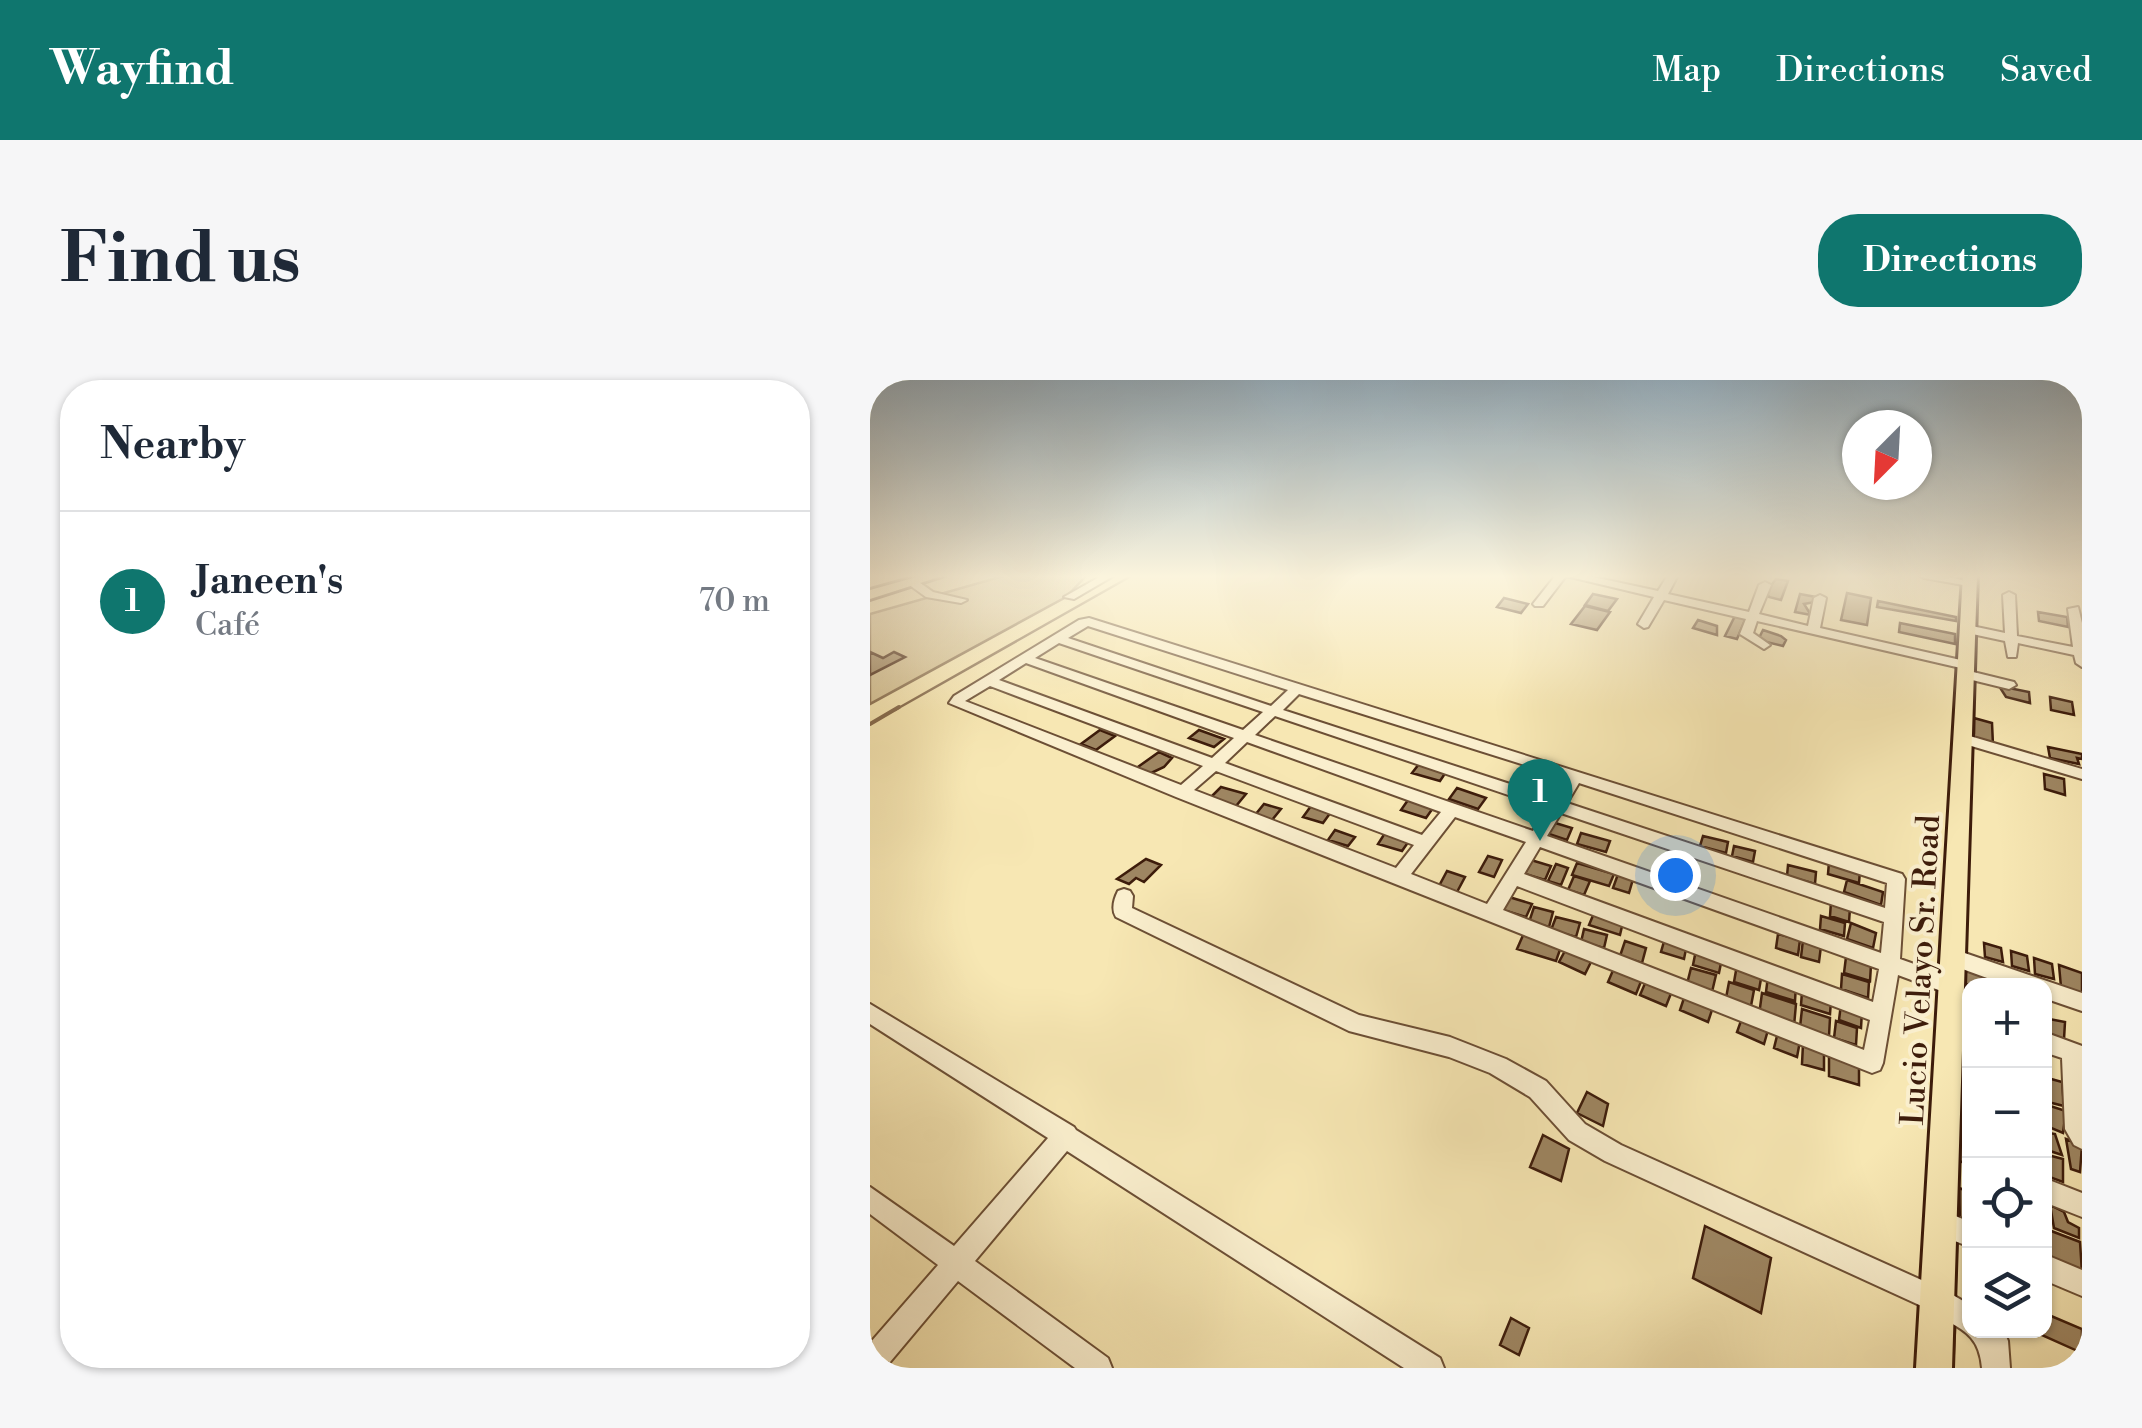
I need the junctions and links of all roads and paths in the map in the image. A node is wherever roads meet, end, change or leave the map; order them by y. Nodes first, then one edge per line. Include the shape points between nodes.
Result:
1 (1646, 621) edge
2 (1752, 621) edge
3 (1767, 621) edge
4 (1815, 621) edge
5 (1968, 621) edge
6 (2010, 621) edge
7 (2076, 621) edge
8 (1644, 624) dead end
9 (1967, 630) junction
10 (1813, 631) junction
11 (2011, 638) junction
12 (1060, 639) junction
13 (1764, 645) dead end
14 (2012, 654) dead end
15 (2081, 656) edge
16 (1026, 659) junction
17 (1965, 670) junction
18 (989, 681) junction
19 (2009, 685) dead end
20 (1297, 689) junction
21 (1273, 711) junction
22 (1244, 736) junction
23 (1963, 739) junction
24 (1214, 764) junction
25 (2082, 774) edge
26 (1575, 776) junction
27 (1182, 792) junction
28 (1557, 805) junction
29 (1451, 810) junction
30 (1536, 840) junction
31 (1425, 843) junction
32 (1513, 876) junction
33 (1398, 878) junction
34 (1124, 896) dead end
35 (1491, 913) junction
36 (1894, 918) junction
37 (1953, 957) junction
38 (1890, 964) junction
39 (2000, 978) edge
40 (1952, 986) junction
41 (2052, 992) edge
42 (2082, 1002) edge
43 (870, 1012) edge
44 (1882, 1015) junction
45 (2052, 1045) edge
46 (2077, 1054) edge
47 (1066, 1134) junction
48 (2082, 1137) edge
49 (2052, 1193) edge
50 (870, 1199) edge
51 (2082, 1205) edge
52 (1941, 1223) junction
53 (1962, 1232) edge
54 (956, 1263) junction
55 (2052, 1270) edge
56 (2082, 1283) edge
57 (1938, 1300) junction
58 (1962, 1316) edge
59 (1991, 1338) edge
60 (870, 1364) edge
61 (1098, 1368) edge
62 (1430, 1368) edge
63 (1934, 1368) edge
64 (1996, 1368) edge

1 - 8 street
2 - 13 street via 1746,634
3 - 10 street
4 - 10 street
5 - 9 main road, Lucio Velayo Sr. Road
6 - 11 street
7 - 15 street
9 - 11 street
9 - 17 main road, Lucio Velayo Sr. Road
10 - 17 street
11 - 14 street
11 - 15 street
12 - 16 street
12 - 20 street via 1089,622
12 - 21 street
16 - 18 street
16 - 22 street
17 - 19 street
17 - 23 main road, Lucio Velayo Sr. Road
18 - 24 street
18 - 27 street via 956,703
20 - 21 street
20 - 26 street
21 - 22 street
21 - 28 street
22 - 24 street
22 - 29 street
23 - 25 street
23 - 37 main road, Lucio Velayo Sr. Road
24 - 27 street
24 - 31 street
26 - 28 street
26 - 36 street via 1892,878 1898,883
27 - 33 street
28 - 30 street
28 - 36 street
29 - 30 street
29 - 31 street
30 - 32 street
30 - 38 street
31 - 33 street
32 - 35 street
32 - 44 street
33 - 35 street
34 - 57 street via 1122,912 1189,946 1356,1024 1498,1066 1538,1088 1577,1132 1613,1153
35 - 44 street via 1863,1063 1874,1060
36 - 38 street
37 - 39 street
37 - 40 main road, Lucio Velayo Sr. Road
38 - 40 street
38 - 44 street
40 - 52 main road, Lucio Velayo Sr. Road
41 - 42 street
43 - 47 street
45 - 46 street
46 - 48 street
47 - 54 street
47 - 62 street
49 - 51 street
50 - 54 street
52 - 53 street
52 - 57 main road, Lucio Velayo Sr. Road
54 - 60 street
54 - 61 street
55 - 56 street
57 - 58 street
57 - 63 main road, Lucio Velayo Sr. Road
59 - 64 street

